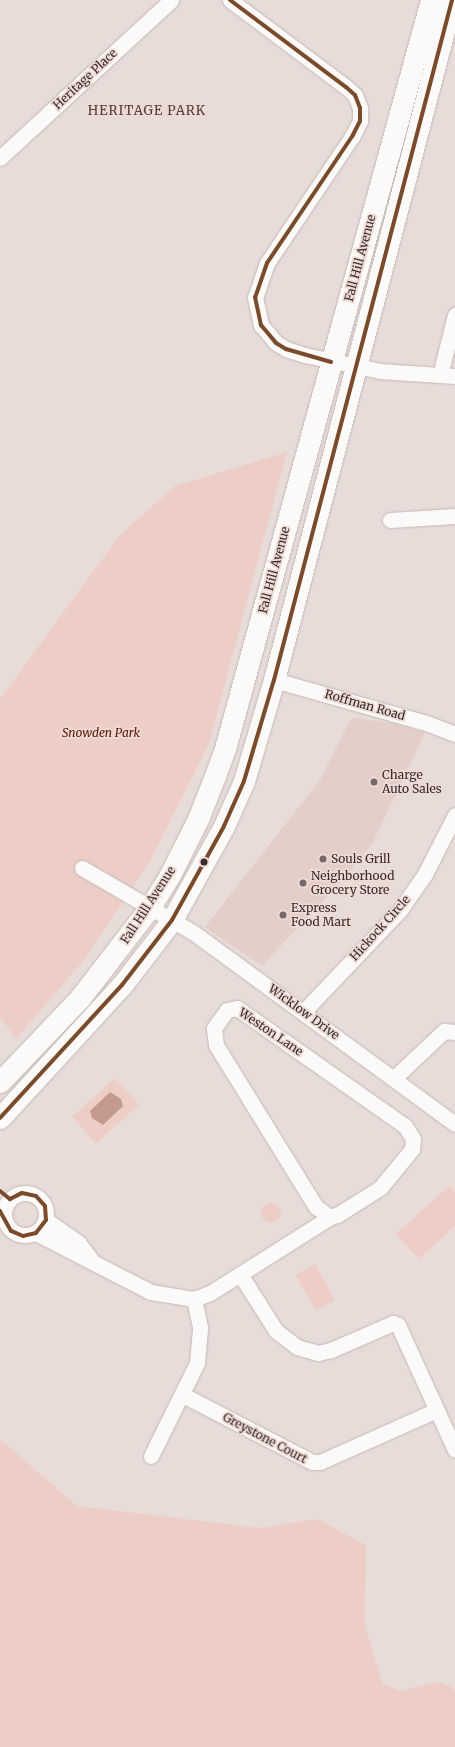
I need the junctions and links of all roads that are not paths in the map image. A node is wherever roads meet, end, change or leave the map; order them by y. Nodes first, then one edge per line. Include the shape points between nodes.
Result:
1 (171, 0) edge
2 (230, 0) edge
3 (431, 0) edge
4 (452, 0) edge
5 (0, 158) edge
6 (455, 315) edge
7 (331, 362) junction
8 (356, 367) junction
9 (440, 375) junction
10 (455, 376) edge
11 (455, 516) edge
12 (390, 520) dead end
13 (274, 680) junction
14 (455, 734) edge
15 (455, 815) edge
16 (82, 868) dead end
17 (150, 907) junction
18 (172, 920) junction
19 (303, 1012) junction
20 (455, 1032) edge
21 (394, 1078) junction
22 (0, 1082) edge
23 (0, 1118) edge
24 (455, 1124) edge
25 (5, 1195) edge
26 (2, 1212) edge
27 (330, 1217) junction
28 (46, 1220) junction
29 (36, 1233) junction
30 (92, 1262) junction
31 (240, 1274) junction
32 (194, 1299) junction
33 (183, 1395) junction
34 (437, 1410) junction
35 (455, 1450) edge
36 (151, 1456) dead end

1 - 5 street, Heritage Place
2 - 7 street via 346,87 355,95 360,108 360,121 353,135 267,263 255,297 261,325 276,343 286,349
3 - 7 main road, Fall Hill Avenue
4 - 8 main road, Fall Hill Avenue
6 - 9 street
7 - 8 street
7 - 17 main road, Fall Hill Avenue via 226,745 198,819 170,875
8 - 9 street
8 - 13 main road, Fall Hill Avenue
9 - 10 street
11 - 12 street
13 - 14 street, Roffman Road via 429,724
13 - 18 main road, Fall Hill Avenue via 244,781 224,826
15 - 19 street, Hickock Circle via 425,874 400,910
16 - 17 street
17 - 18 street, Wicklow Drive
17 - 22 main road, Fall Hill Avenue via 104,970
18 - 19 street, Wicklow Drive
18 - 23 main road, Fall Hill Avenue via 122,985
19 - 21 street, Wicklow Drive
20 - 21 street via 444,1031
21 - 24 street, Wicklow Drive
25 - 26 street
25 - 28 street via 22,1193 36,1196 45,1206
26 - 29 street via 11,1231 23,1236
27 - 27 street, Weston Lane via 380,1188 412,1149 413,1139 405,1126 237,1008 227,1010 214,1028 216,1045 316,1207
27 - 31 street, Weston Lane
28 - 29 street
28 - 30 street via 78,1242
29 - 30 street
30 - 32 street via 151,1292
31 - 32 street, Weston Lane via 210,1293
31 - 34 street via 276,1331 297,1347 318,1353 332,1350 393,1323 398,1325
32 - 33 street via 200,1327 199,1347 196,1363
33 - 34 street, Greystone Court via 312,1462 320,1462
33 - 36 street
34 - 35 street

